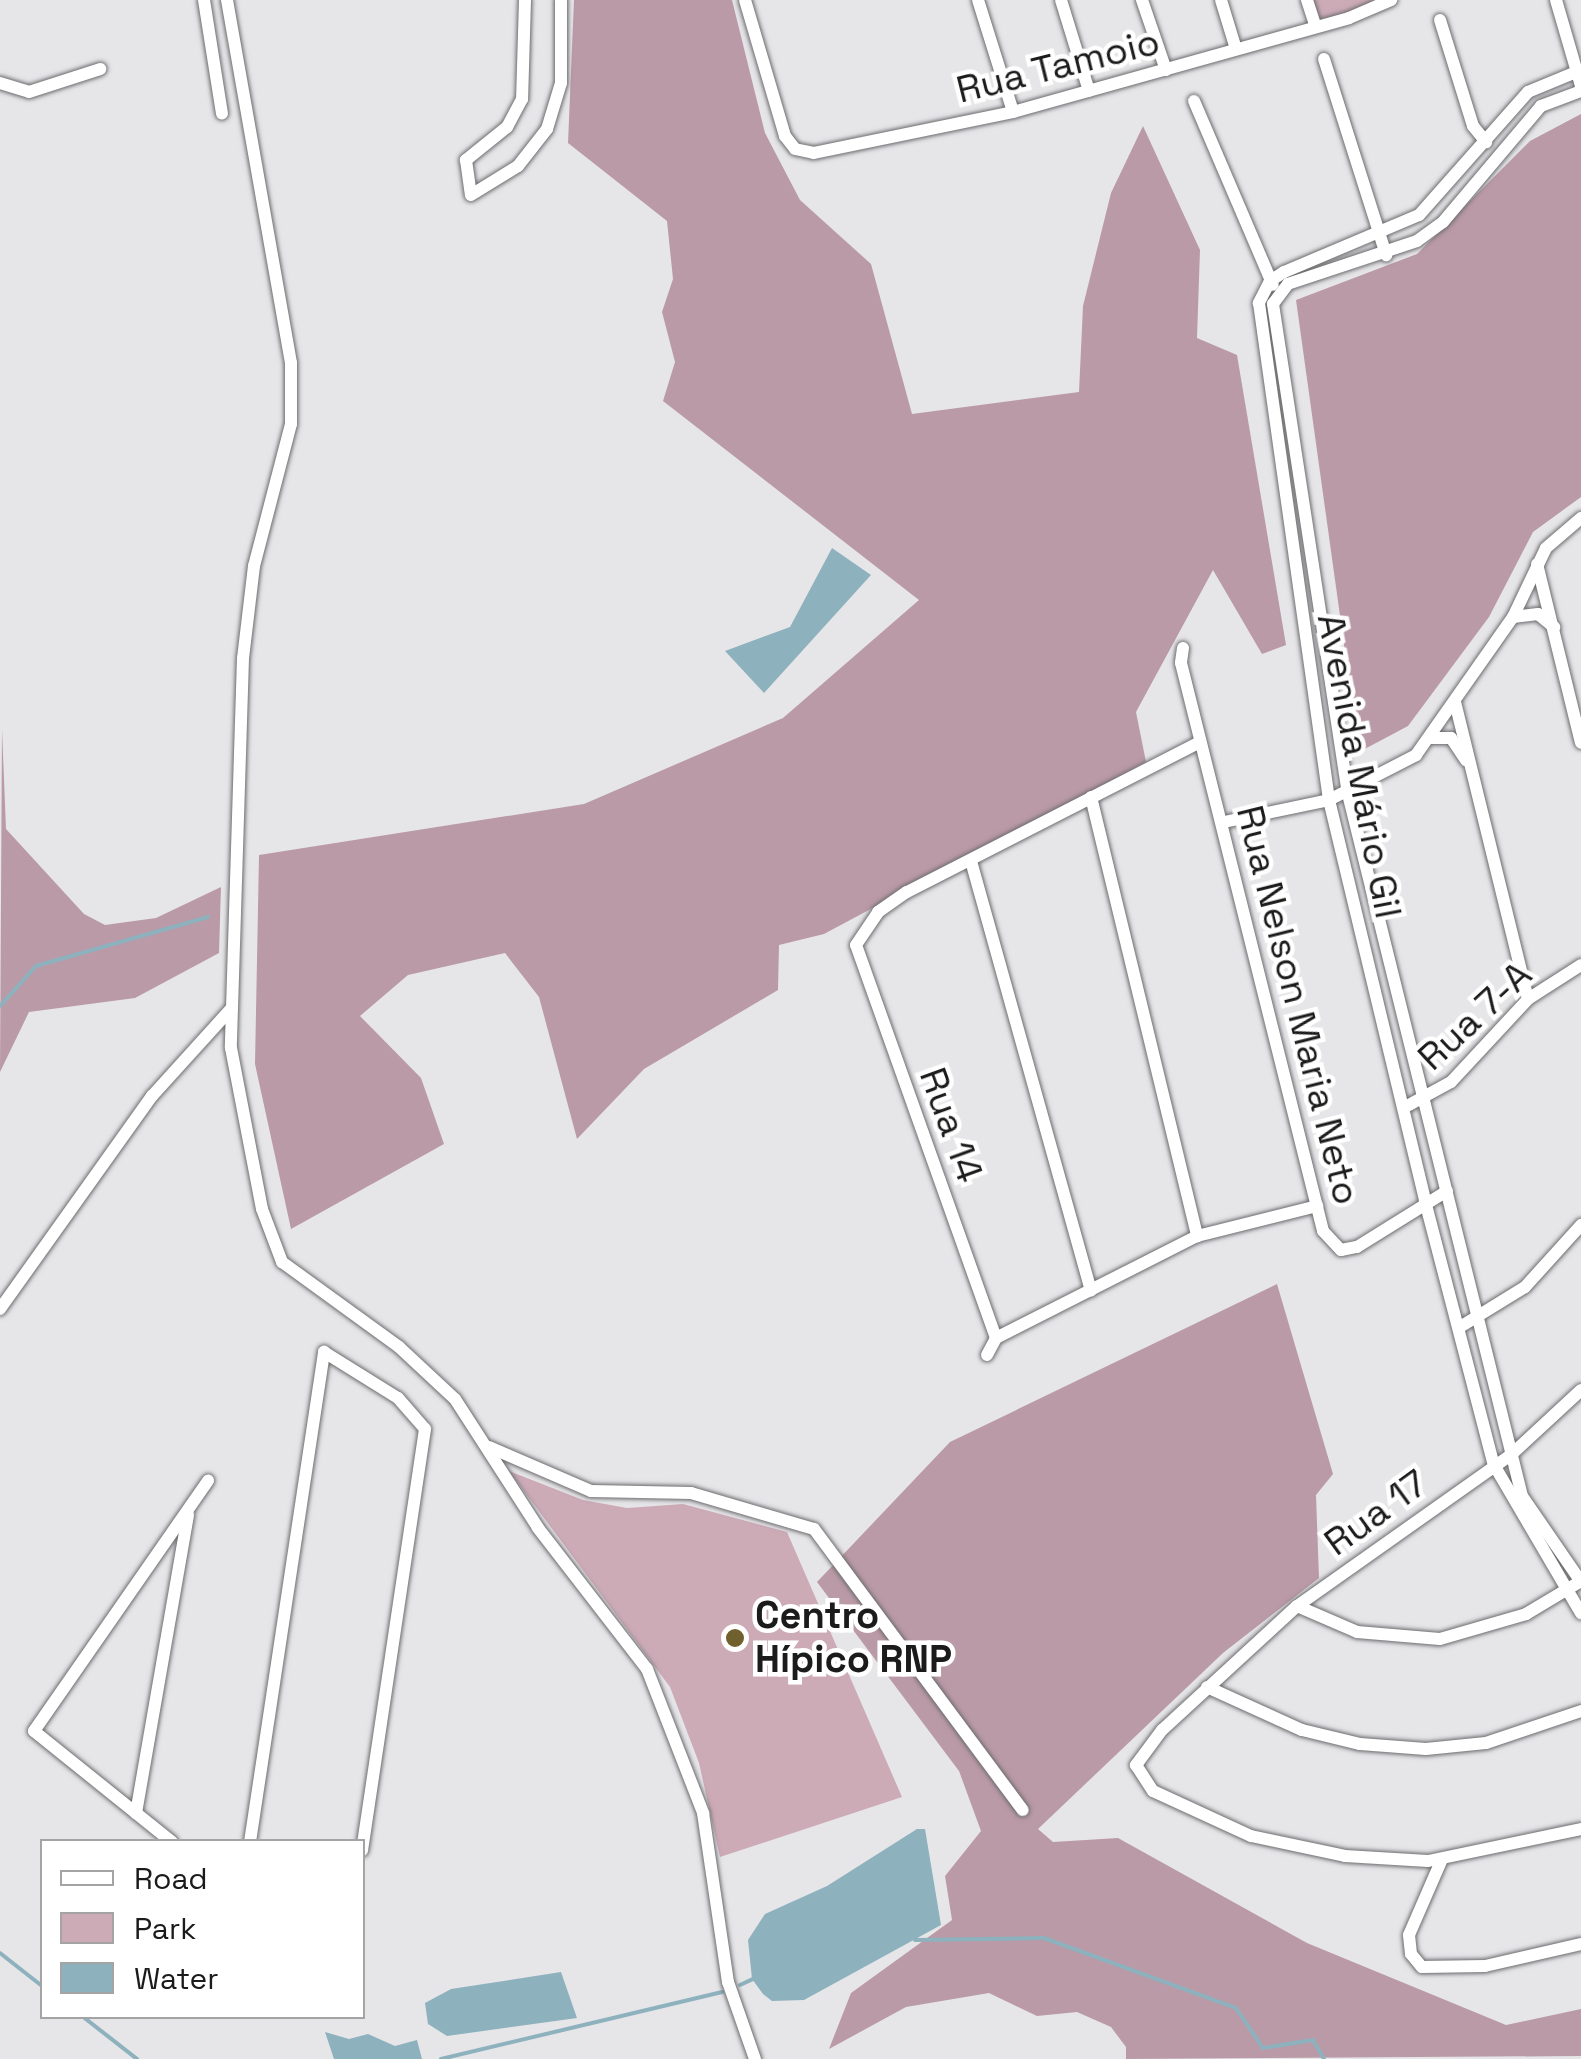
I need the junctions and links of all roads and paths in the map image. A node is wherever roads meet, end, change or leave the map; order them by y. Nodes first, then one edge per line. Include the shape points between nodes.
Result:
1 (204, 0) edge
2 (227, 0) edge
3 (526, 0) edge
4 (561, 0) edge
5 (744, 0) edge
6 (978, 0) edge
7 (1060, 0) edge
8 (1142, 0) edge
9 (1221, 0) edge
10 (1307, 0) edge
11 (1556, 0) edge
12 (1390, 1) edge
13 (1440, 20) dead end
14 (1316, 27) junction
15 (1236, 49) junction
16 (1324, 58) dead end
17 (100, 69) dead end
18 (1166, 70) junction
19 (1580, 79) edge
20 (0, 83) edge
21 (1089, 90) junction
22 (1194, 101) dead end
23 (1014, 112) junction
24 (222, 114) dead end
25 (1482, 138) junction
26 (1497, 152) junction
27 (1379, 235) junction
28 (1386, 255) junction
29 (1274, 286) junction
30 (1290, 493) junction
31 (1581, 518) edge
32 (1537, 564) junction
33 (1513, 617) junction
34 (1556, 630) junction
35 (1320, 643) junction
36 (1303, 645) junction
37 (1184, 648) dead end
38 (1456, 702) junction
39 (1428, 739) junction
40 (1200, 742) junction
41 (1581, 743) edge
42 (1473, 770) junction
43 (1347, 790) junction
44 (1091, 796) junction
45 (1328, 800) junction
46 (1224, 822) junction
47 (970, 861) junction
48 (1386, 942) junction
49 (1363, 948) junction
50 (1581, 965) edge
51 (1528, 999) junction
52 (232, 1009) junction
53 (1426, 1100) junction
54 (1407, 1106) junction
55 (1447, 1191) junction
56 (1425, 1201) junction
57 (1317, 1206) junction
58 (1581, 1225) edge
59 (1197, 1236) junction
60 (1091, 1292) junction
61 (0, 1309) edge
62 (1480, 1320) junction
63 (1460, 1327) junction
64 (996, 1338) junction
65 (986, 1356) dead end
66 (1581, 1390) edge
67 (486, 1446) junction
68 (1512, 1454) junction
69 (1494, 1465) junction
70 (208, 1480) dead end
71 (188, 1510) junction
72 (1548, 1549) junction
73 (1581, 1582) edge
74 (1564, 1592) junction
75 (1298, 1606) junction
76 (1581, 1614) edge
77 (1208, 1687) junction
78 (1581, 1711) edge
79 (1023, 1810) dead end
80 (136, 1813) junction
81 (1581, 1829) edge
82 (168, 1839) edge
83 (250, 1839) edge
84 (364, 1839) edge
85 (1442, 1859) junction
86 (1581, 1944) edge
87 (755, 2059) edge

1 - 24 street
2 - 52 street via 291,363 291,424 254,566 243,658
3 - 4 street via 522,98 507,127 466,160 472,195 518,166 547,129 561,84
5 - 23 street, Rua Tamoio via 795,149 814,152
6 - 23 street
7 - 21 street
8 - 18 street
9 - 15 street
10 - 14 street
11 - 19 street
12 - 14 street, Rua Tamoio
13 - 25 street
14 - 15 street, Rua Tamoio
15 - 18 street, Rua Tamoio
16 - 27 street
17 - 20 street via 28,92
18 - 21 street, Rua Tamoio
19 - 25 street via 1528,92
19 - 26 street via 1541,106
21 - 23 street, Rua Tamoio
22 - 29 street
25 - 26 street
25 - 27 street via 1419,215
26 - 28 street via 1443,222
27 - 28 street
27 - 29 street
28 - 29 street
29 - 30 street, Avenida Mário Gil via 1276,386
30 - 35 street, Avenida Mário Gil
30 - 36 street, Avenida Mário Gil
31 - 32 street
32 - 33 street
32 - 34 street
33 - 34 street via 1538,614
33 - 38 street
34 - 41 street
35 - 36 street
35 - 43 street, Avenida Mário Gil
36 - 45 street, Avenida Mário Gil
37 - 40 street, Rua Nelson Maria Neto via 1181,663
38 - 39 street
38 - 42 street
39 - 42 street via 1451,738
39 - 43 street via 1408,762
40 - 44 street
40 - 46 street, Rua Nelson Maria Neto
42 - 51 street
43 - 45 street
43 - 48 street, Avenida Mário Gil
44 - 47 street
44 - 59 street
45 - 46 street
45 - 49 street, Avenida Mário Gil
46 - 57 street, Rua Nelson Maria Neto
47 - 60 street
47 - 64 street, Rua 14 via 907,892 856,945
48 - 49 street
48 - 53 street, Avenida Mário Gil
49 - 54 street, Avenida Mário Gil
50 - 51 street, Rua 7-A
51 - 53 street, Rua 7-A via 1452,1082
52 - 61 street via 152,1096
52 - 67 street via 236,1100 282,1262 399,1346 455,1399
53 - 54 street, Rua 7-A
53 - 55 street, Avenida Mário Gil
54 - 56 street, Avenida Mário Gil
55 - 56 street, Rua Nelson Maria Neto
55 - 62 street, Avenida Mário Gil
56 - 57 street, Rua Nelson Maria Neto via 1358,1246 1341,1250 1323,1231
56 - 63 street, Avenida Mário Gil
57 - 59 street
58 - 62 street via 1525,1286
59 - 60 street
60 - 64 street
62 - 63 street
62 - 68 street, Avenida Mário Gil
63 - 69 street, Avenida Mário Gil
64 - 65 street
66 - 68 street, Rua 17
67 - 79 street via 590,1491 691,1493 814,1529
67 - 87 street via 538,1528 647,1669 703,1813 728,1982
68 - 69 street, Rua 17
68 - 72 street, Avenida Mário Gil via 1522,1496
69 - 72 street, Avenida Mário Gil
69 - 75 street, Rua 17
70 - 71 street
71 - 80 street
71 - 80 street via 34,1731
72 - 73 street, Avenida Mário Gil
72 - 74 street, Avenida Mário Gil
73 - 74 street
74 - 75 street via 1489,1628 1440,1639 1357,1632
74 - 76 street, Avenida Mário Gil
75 - 77 street, Rua 17
77 - 78 street via 1302,1730 1409,1748 1486,1743
77 - 85 street, Rua 17 via 1140,1752 1136,1765 1154,1790 1251,1836 1345,1856
80 - 82 street
81 - 85 street
83 - 84 street via 324,1352 398,1398 425,1429
85 - 86 street via 1409,1935 1411,1954 1422,1967 1484,1966

